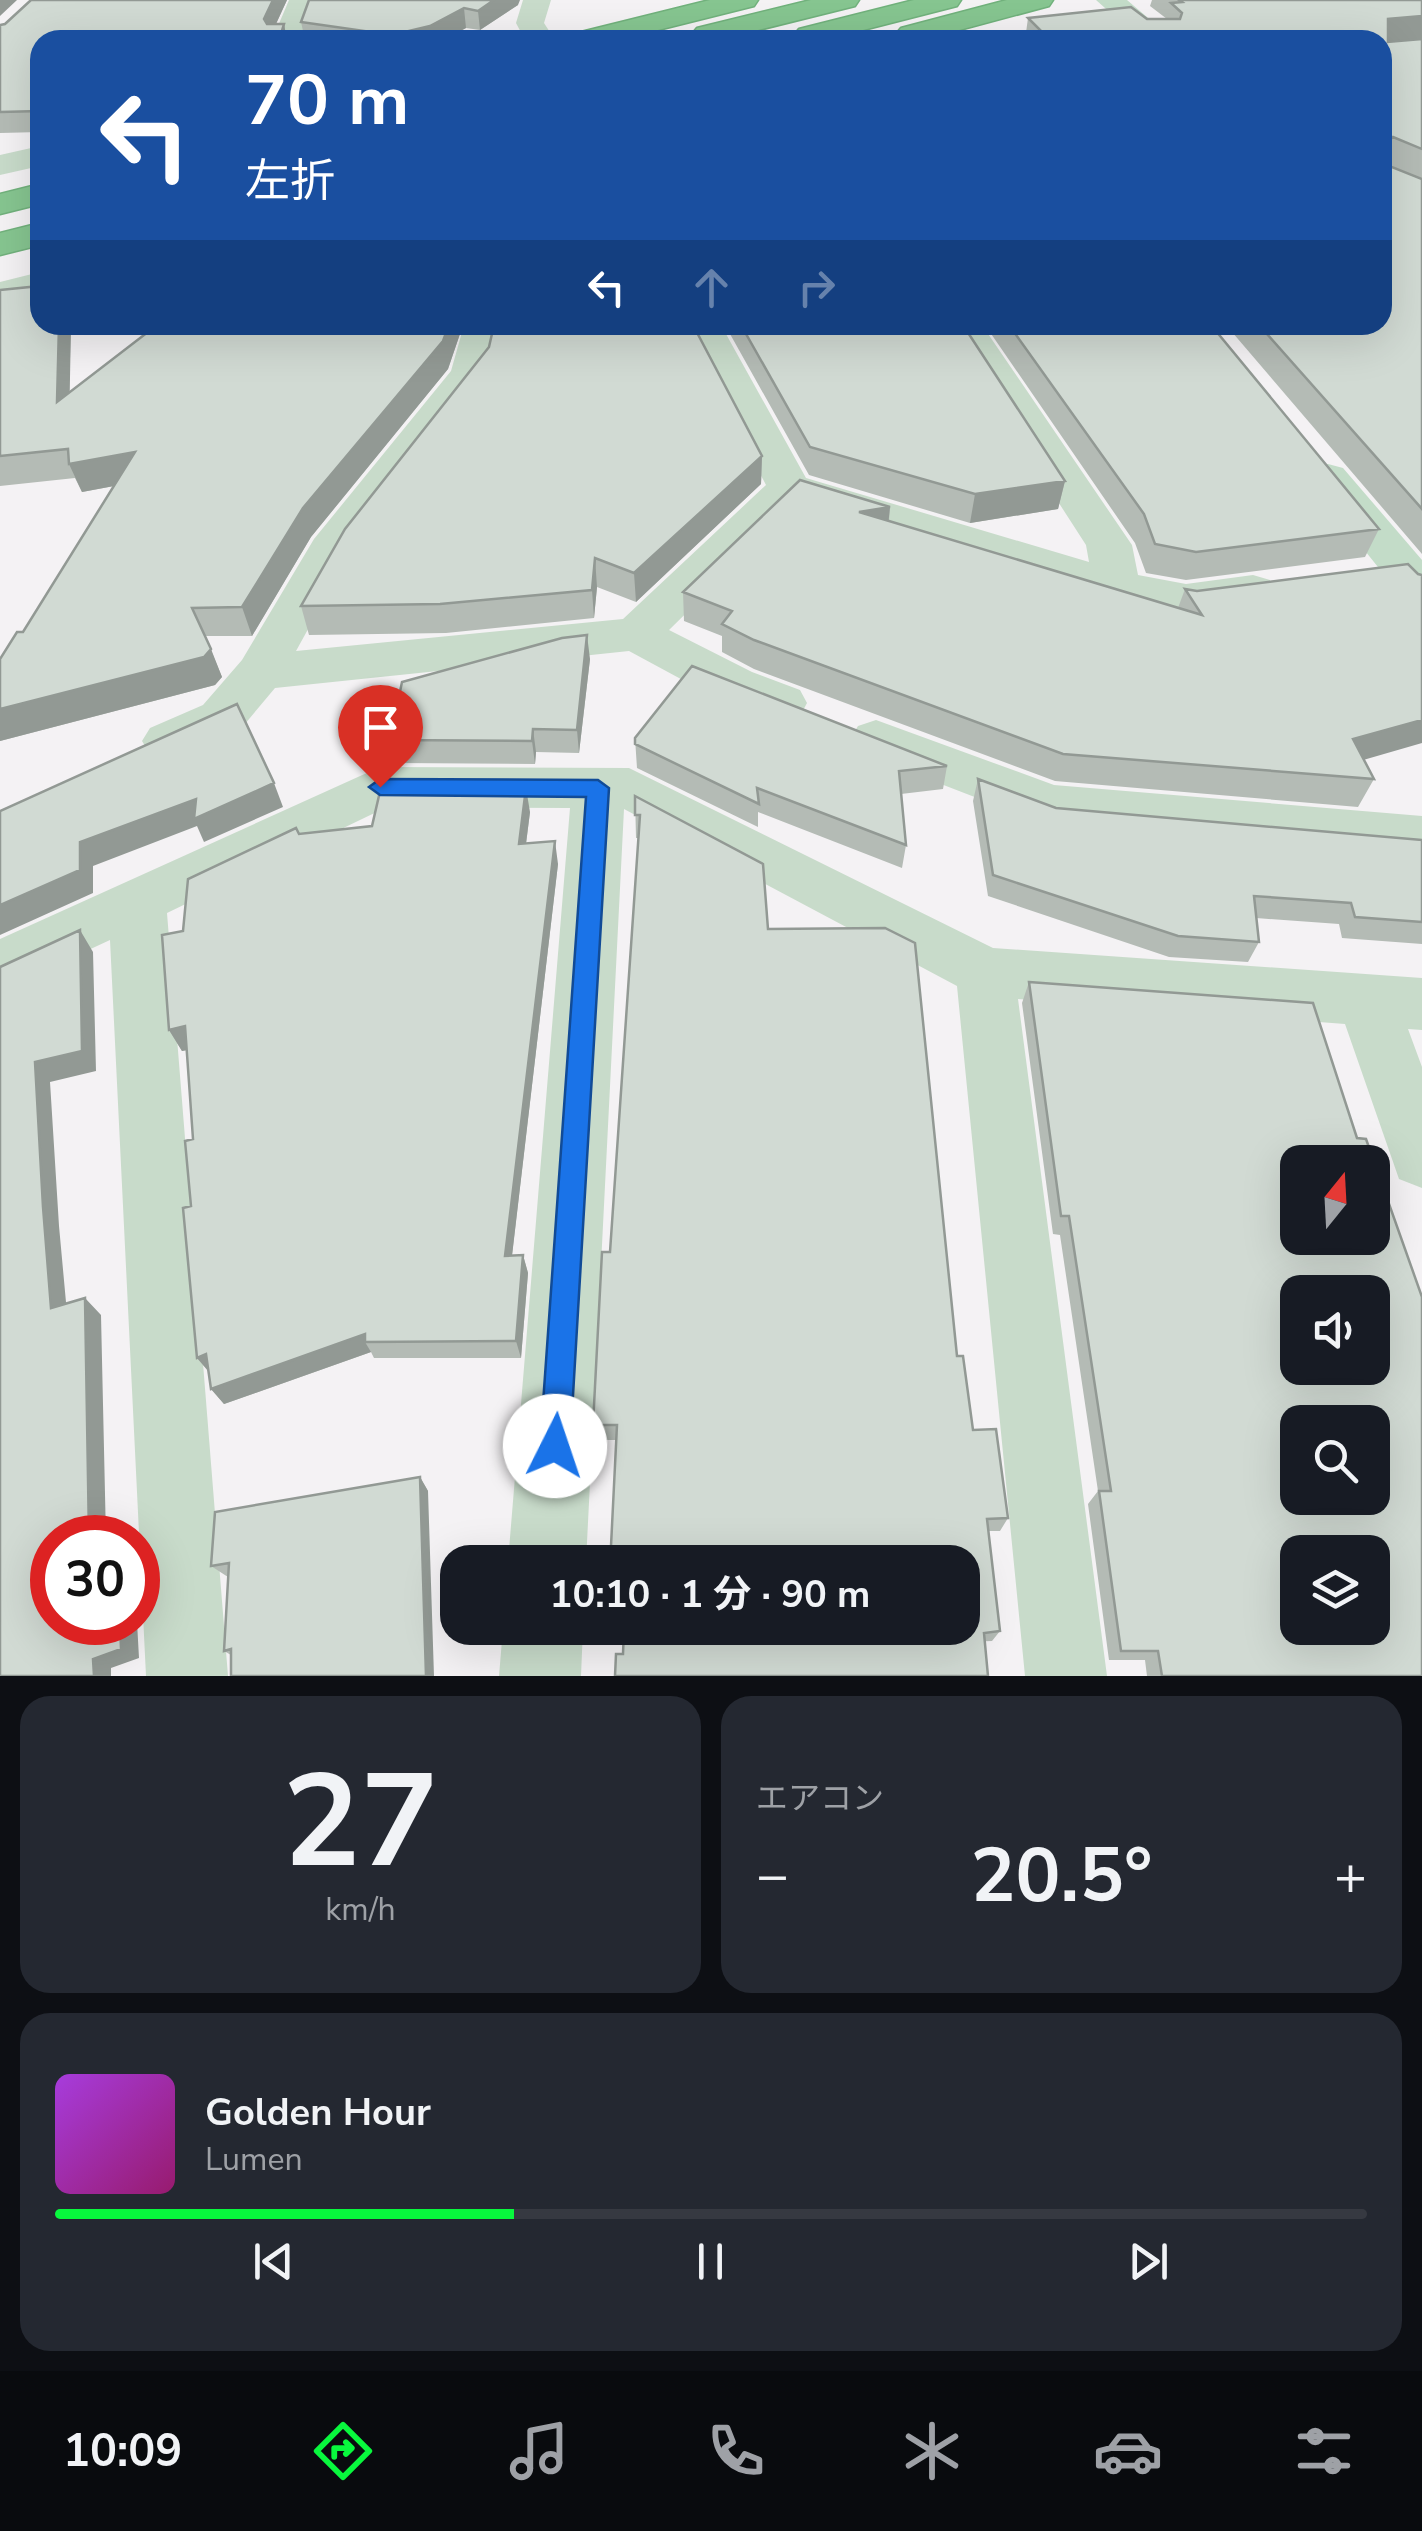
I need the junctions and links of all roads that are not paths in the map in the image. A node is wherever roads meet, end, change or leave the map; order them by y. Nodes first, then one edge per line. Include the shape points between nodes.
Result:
1 (303, 0) edge
2 (537, 0) edge
3 (735, 0) edge
4 (744, 0) edge
5 (820, 0) edge
6 (845, 0) edge
7 (949, 0) edge
8 (1039, 0) edge
9 (1110, 0) edge
10 (706, 9) junction
11 (291, 30) edge
12 (531, 30) edge
13 (623, 30) edge
14 (702, 30) edge
15 (724, 30) edge
16 (829, 30) edge
17 (837, 30) edge
18 (924, 30) edge
19 (1147, 30) edge
20 (30, 164) edge
21 (30, 178) edge
22 (0, 189) edge
23 (30, 194) edge
24 (30, 234) edge
25 (0, 242) edge
26 (30, 264) edge
27 (0, 272) edge
28 (30, 286) edge
29 (0, 294) edge
30 (480, 335) edge
31 (707, 335) edge
32 (970, 335) edge
33 (1304, 448) edge
34 (789, 486) junction
35 (1351, 578) edge
36 (1414, 580) edge
37 (1116, 586) junction
38 (1296, 586) edge
39 (636, 634) junction
40 (260, 672) junction
41 (119, 762) edge
42 (598, 788) junction
43 (1422, 837) edge
44 (137, 902) junction
45 (0, 966) edge
46 (986, 972) junction
47 (1395, 1002) edge
48 (1422, 1158) edge
49 (548, 1545) edge
50 (542, 1645) edge
51 (187, 1676) edge
52 (540, 1676) edge
53 (1066, 1676) edge

1 - 11 street
2 - 12 street
3 - 10 highway
4 - 10 highway
5 - 14 highway
6 - 15 highway
7 - 16 highway
7 - 17 highway
8 - 18 highway
9 - 19 street
10 - 13 highway
20 - 22 street
21 - 22 highway
22 - 23 highway
24 - 25 highway
26 - 27 highway
28 - 29 street
30 - 40 street via 470,373 330,549
31 - 34 street
32 - 37 street via 1109,545
33 - 36 street
34 - 37 street
34 - 39 street
35 - 36 street
37 - 38 street via 1186,600
39 - 40 street
39 - 43 street via 734,685 1050,804
40 - 41 street via 221,718
42 - 44 street via 380,787
42 - 46 street via 629,788
42 - 49 street
44 - 45 street
44 - 51 street
46 - 47 street
46 - 53 street
47 - 48 street
50 - 52 street

